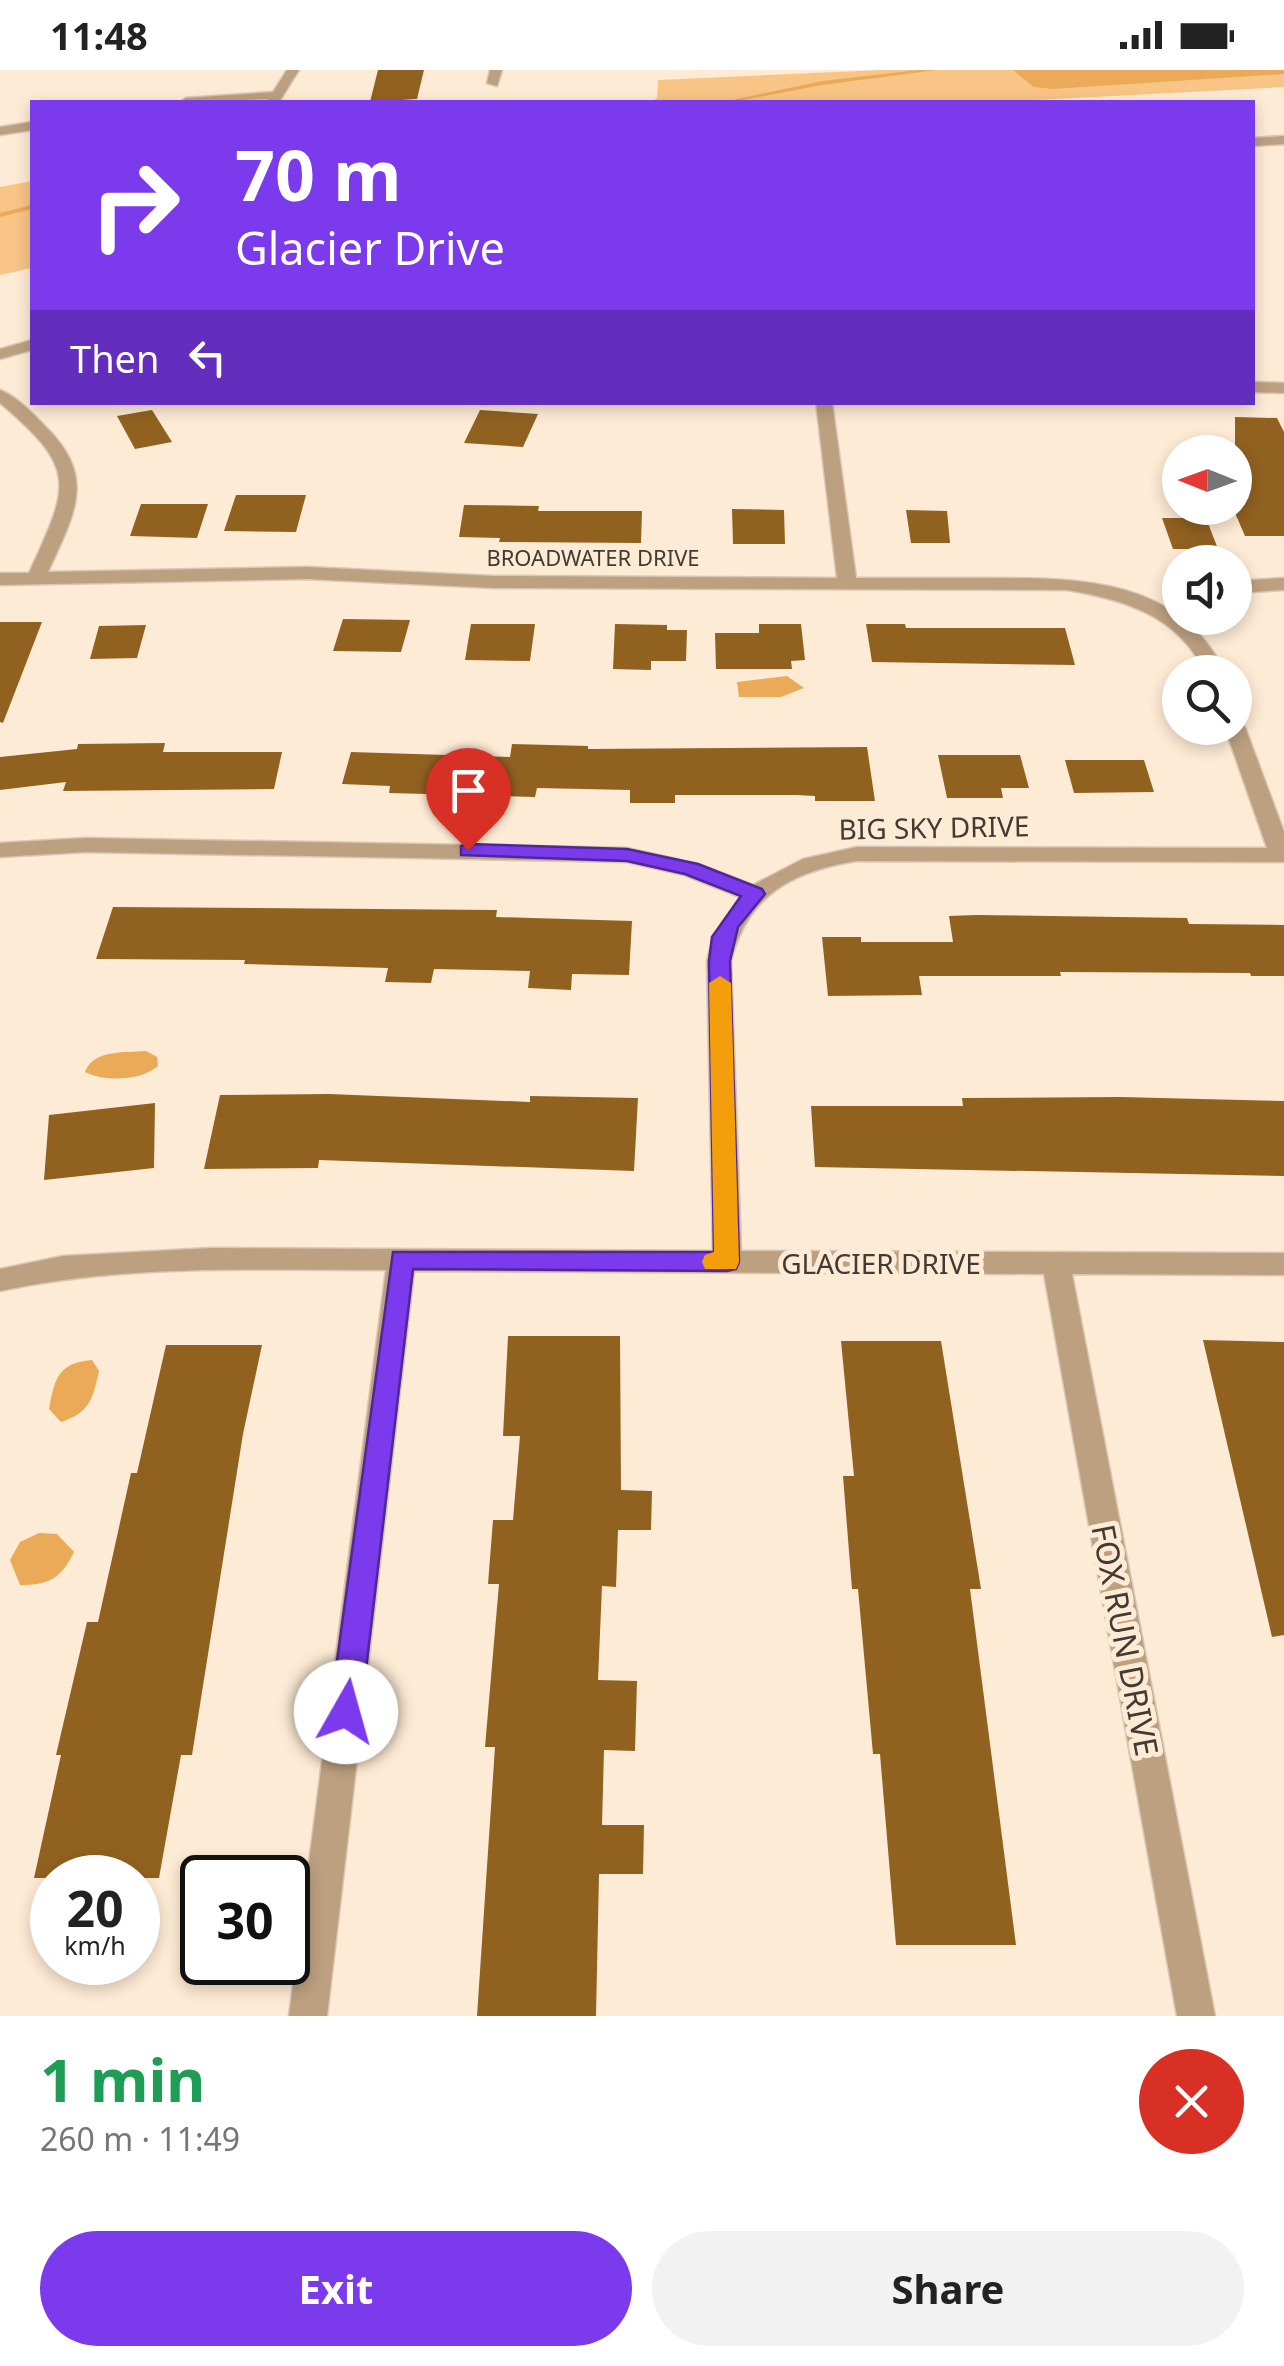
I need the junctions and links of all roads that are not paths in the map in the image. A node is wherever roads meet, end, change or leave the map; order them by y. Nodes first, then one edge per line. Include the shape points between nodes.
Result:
1 (293, 74) edge
2 (275, 99) edge
3 (245, 100) edge
4 (30, 126) edge
5 (0, 131) edge
6 (1284, 140) edge
7 (1255, 142) edge
8 (30, 346) edge
9 (0, 354) edge
10 (1255, 386) edge
11 (1284, 388) edge
12 (0, 395) edge
13 (824, 405) edge
14 (36, 578) junction
15 (0, 579) edge
16 (847, 582) junction
17 (1284, 584) edge
18 (1252, 587) edge
19 (1162, 605) edge
20 (1242, 745) edge
21 (0, 850) edge
22 (1283, 855) edge
23 (754, 894) junction
24 (402, 1259) junction
25 (727, 1262) junction
26 (1056, 1264) junction
27 (1284, 1264) edge
28 (0, 1280) edge
29 (308, 2016) edge
30 (1196, 2016) edge

1 - 2 street
2 - 3 street
4 - 5 street
6 - 7 street
8 - 9 street
10 - 11 street
12 - 14 street via 49,435 70,470 66,512
13 - 16 street
14 - 15 street, BROADWATER DRIVE
14 - 16 street, BROADWATER DRIVE via 306,573 494,582
16 - 19 street, BROADWATER DRIVE via 1067,584
17 - 18 street
20 - 22 street
21 - 23 street via 86,845 627,855 690,869
22 - 23 street, BIG SKY DRIVE via 857,854 806,864
23 - 25 street via 728,924 720,961
24 - 25 street, GLACIER DRIVE
24 - 28 street, GLACIER DRIVE via 109,1263
24 - 29 street
25 - 26 street, GLACIER DRIVE
26 - 27 street, GLACIER DRIVE
26 - 30 street, FOX RUN DRIVE

